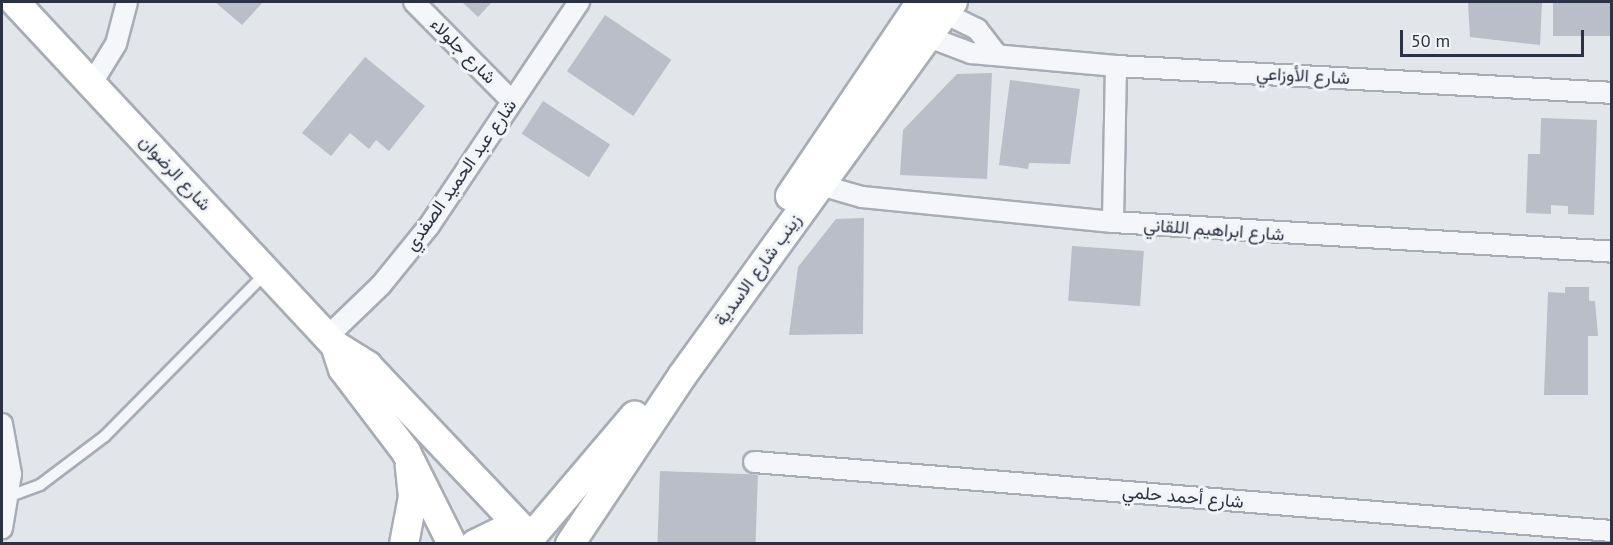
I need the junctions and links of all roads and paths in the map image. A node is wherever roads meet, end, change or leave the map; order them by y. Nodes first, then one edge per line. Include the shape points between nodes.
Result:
1 (15, 2) edge
2 (127, 2) edge
3 (414, 2) edge
4 (579, 2) edge
5 (935, 4) edge
6 (916, 32) junction
7 (995, 52) junction
8 (1116, 66) junction
9 (92, 83) junction
10 (1611, 93) edge
11 (512, 101) junction
12 (820, 185) junction
13 (1113, 222) junction
14 (1611, 252) edge
15 (267, 273) junction
16 (331, 341) junction
17 (2, 424) edge
18 (406, 452) junction
19 (754, 462) dead end
20 (10, 496) junction
21 (2, 528) edge
22 (1611, 531) edge
23 (534, 536) edge
24 (404, 543) edge
25 (452, 543) edge
26 (475, 543) edge
27 (570, 543) edge

1 - 9 street, شارع الرضوان
2 - 9 street via 116,44
3 - 11 street, شارع جلولاء
4 - 11 street, شارع عبد الحميد الصفدي
5 - 6 street, زينب شارع الاسدية
5 - 7 street via 977,29
6 - 7 street, شارع الأوزاعي via 971,53
6 - 12 street, زينب شارع الاسدية
6 - 23 street, زينب شارع الاسدية via 644,404
7 - 8 street, شارع الأوزاعي
8 - 10 street, شارع الأوزاعي
8 - 13 street
9 - 15 street, شارع الرضوان
11 - 16 street, شارع عبد الحميد الصفدي via 429,226
12 - 13 street, شارع ابراهيم اللقاني via 872,198
12 - 27 street, زينب شارع الاسدية
13 - 14 street, شارع ابراهيم اللقاني
15 - 16 street, شارع الرضوان
15 - 20 lane via 105,436 40,485
16 - 18 street, شارع الرضوان via 343,369
16 - 23 street, شارع الرضوان via 368,366
17 - 20 street
18 - 24 street via 413,497
18 - 25 street, شارع الرضوان
19 - 22 street, شارع أحمد حلمي
20 - 21 street
23 - 26 street via 504,530

